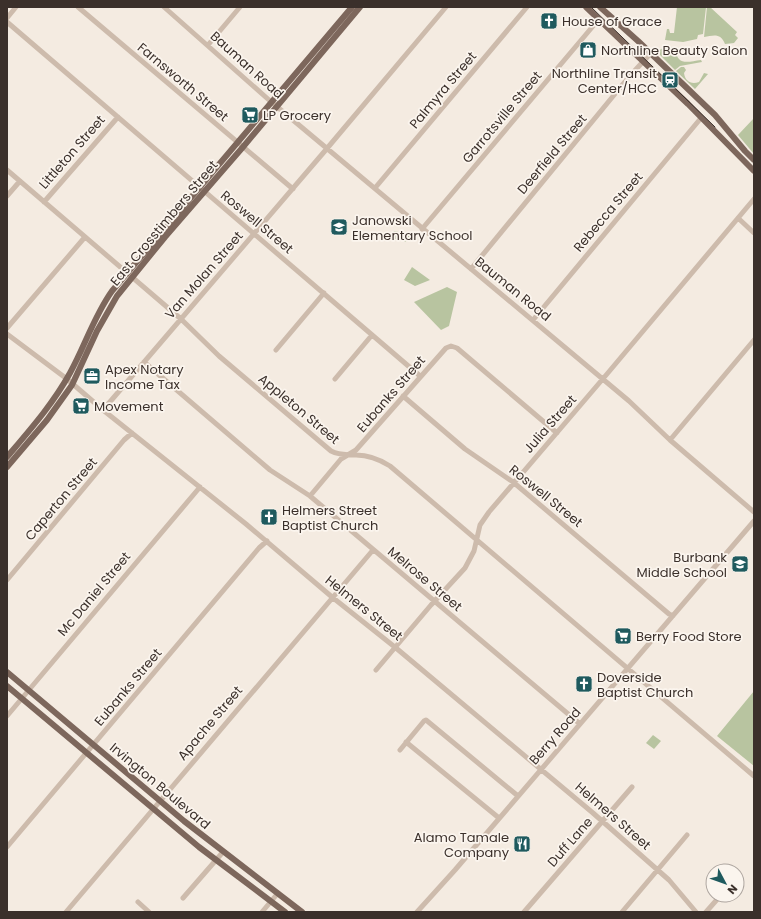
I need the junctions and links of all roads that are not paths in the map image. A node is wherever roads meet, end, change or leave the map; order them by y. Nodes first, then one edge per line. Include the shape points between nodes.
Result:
1 (16, 7) edge
2 (78, 7) edge
3 (164, 7) edge
4 (240, 7) edge
5 (352, 7) edge
6 (360, 7) edge
7 (446, 7) edge
8 (527, 7) edge
9 (586, 7) edge
10 (600, 7) edge
11 (7, 18) edge
12 (346, 19) junction
13 (599, 19) junction
14 (7, 22) edge
15 (208, 45) junction
16 (652, 53) junction
17 (644, 62) junction
18 (274, 104) junction
19 (118, 117) junction
20 (701, 118) junction
21 (726, 128) junction
22 (730, 134) junction
23 (718, 136) junction
24 (723, 140) junction
25 (238, 142) junction
26 (243, 147) junction
27 (328, 148) junction
28 (754, 160) edge
29 (7, 170) edge
30 (754, 171) edge
31 (20, 181) junction
32 (375, 188) junction
33 (202, 189) junction
34 (292, 189) junction
35 (7, 196) edge
36 (754, 199) edge
37 (44, 202) junction
38 (738, 218) junction
39 (422, 229) junction
40 (754, 233) edge
41 (255, 234) junction
42 (85, 237) junction
43 (471, 269) junction
44 (129, 275) junction
45 (324, 293) junction
46 (181, 319) junction
47 (533, 320) junction
48 (7, 328) edge
49 (94, 329) junction
50 (7, 334) edge
51 (372, 335) junction
52 (754, 340) edge
53 (276, 350) dead end
54 (144, 362) junction
55 (420, 376) junction
56 (67, 379) junction
57 (335, 379) dead end
58 (604, 379) junction
59 (72, 384) junction
60 (403, 396) junction
61 (103, 410) junction
62 (132, 433) junction
63 (557, 433) junction
64 (670, 440) junction
65 (24, 442) junction
66 (356, 452) junction
67 (7, 457) edge
68 (340, 457) junction
69 (7, 467) edge
70 (513, 482) junction
71 (200, 487) junction
72 (310, 496) junction
73 (754, 512) edge
74 (754, 521) edge
75 (480, 525) junction
76 (465, 530) junction
77 (477, 540) junction
78 (267, 541) junction
79 (373, 550) junction
80 (7, 580) edge
81 (332, 597) junction
82 (435, 602) junction
83 (673, 616) junction
84 (396, 648) junction
85 (627, 668) junction
86 (376, 670) dead end
87 (7, 672) edge
88 (7, 686) edge
89 (28, 690) junction
90 (22, 699) junction
91 (7, 716) edge
92 (580, 724) junction
93 (406, 742) junction
94 (94, 745) junction
95 (400, 750) dead end
96 (87, 753) junction
97 (540, 769) junction
98 (754, 776) edge
99 (632, 787) dead end
100 (518, 796) junction
101 (160, 801) junction
102 (154, 809) junction
103 (500, 818) junction
104 (602, 822) junction
105 (687, 835) dead end
106 (7, 847) edge
107 (223, 852) junction
108 (216, 860) junction
109 (657, 870) junction
110 (249, 885) junction
111 (267, 885) junction
112 (278, 893) junction
113 (183, 898) dead end
114 (138, 902) dead end
115 (271, 902) junction
116 (713, 903) edge
117 (418, 911) edge
118 (66, 912) edge
119 (149, 912) edge
120 (262, 912) edge
121 (284, 912) edge
122 (302, 912) edge
123 (524, 912) edge
124 (622, 912) edge
125 (696, 912) edge
126 (706, 912) edge

1 - 11 street
2 - 25 street, Farnsworth Street
3 - 15 street, Bauman Road
4 - 15 street
5 - 12 main road, East Crosstimbers Street
6 - 12 main road, East Crosstimbers Street
7 - 27 street, Van Molan Street
8 - 32 street, Palmyra Street
9 - 13 main road
10 - 16 main road
12 - 18 main road, East Crosstimbers Street
13 - 17 main road
13 - 39 street, Garrotsville Street
14 - 19 street, Roswell Street
15 - 18 street, Bauman Road
16 - 17 street, Deerfield Street
16 - 21 main road
17 - 20 main road
17 - 43 street, Deerfield Street via 628,78
18 - 25 main road, East Crosstimbers Street
18 - 26 main road, East Crosstimbers Street
18 - 27 street, Bauman Road
19 - 33 street, Roswell Street
19 - 37 street, Littleton Street
20 - 23 main road
20 - 47 street, Rebecca Street
21 - 22 main road
21 - 23 main road
22 - 24 main road
22 - 28 main road
23 - 24 main road
24 - 30 main road
25 - 26 street, Farnsworth Street
25 - 33 main road, East Crosstimbers Street
26 - 33 main road, East Crosstimbers Street
26 - 34 street, Farnsworth Street
27 - 32 street, Bauman Road
27 - 34 street, Van Molan Street
29 - 31 street, Appleton Street
31 - 35 street
31 - 37 street, Appleton Street
32 - 39 street, Bauman Road
33 - 41 street, Roswell Street
33 - 44 main road, East Crosstimbers Street
34 - 41 street, Van Molan Street
36 - 38 street, Julia Street
37 - 42 street, Appleton Street
38 - 40 street
38 - 58 street, Julia Street
39 - 43 street, Bauman Road
41 - 45 street, Roswell Street
41 - 46 street, Van Molan Street
42 - 44 street, Appleton Street
42 - 48 street
43 - 47 street, Bauman Road
44 - 46 street, Appleton Street
44 - 49 main road, East Crosstimbers Street via 108,296
45 - 51 street, Roswell Street
45 - 53 street
46 - 54 street, Van Molan Street
46 - 68 street, Appleton Street via 219,356
47 - 58 street, Bauman Road
49 - 56 main road, East Crosstimbers Street
49 - 59 main road, East Crosstimbers Street
50 - 56 street, Helmers Street
51 - 55 street, Roswell Street
51 - 57 street
52 - 64 street
54 - 61 street, Van Molan Street
54 - 72 street, Melrose Street via 270,470
55 - 60 street, Eubanks Street
55 - 63 street, Eubanks Street via 446,348 457,348
56 - 59 street, Helmers Street
56 - 65 main road, East Crosstimbers Street
58 - 63 street, Julia Street
58 - 64 street, Bauman Road
59 - 61 street, Helmers Street
59 - 65 main road, East Crosstimbers Street via 47,420
60 - 66 street, Eubanks Street
60 - 70 street, Roswell Street via 465,449
61 - 62 street, Helmers Street
62 - 71 street, Helmers Street
62 - 80 street, Caperton Street
63 - 70 street, Julia Street
64 - 73 street, Bauman Road
65 - 67 main road, East Crosstimbers Street
65 - 69 main road, East Crosstimbers Street
66 - 68 street, Appleton Street
66 - 76 street, Appleton Street via 390,466
68 - 72 street
70 - 75 street, Julia Street
70 - 83 street, Roswell Street
71 - 78 street, Helmers Street
71 - 89 street, Mc Daniel Street
72 - 79 street, Melrose Street
74 - 83 street, Berry Road
75 - 76 street via 477,529
75 - 77 street, Julia Street
76 - 77 street, Appleton Street
77 - 82 street, Julia Street via 465,568
77 - 85 street, Appleton Street
78 - 81 street, Helmers Street
78 - 94 street, Eubanks Street via 258,548
79 - 81 street, Apache Street
79 - 82 street, Melrose Street
81 - 84 street, Helmers Street
81 - 101 street, Apache Street
82 - 84 street, Julia Street
82 - 92 street, Melrose Street
83 - 85 street, Berry Road
84 - 86 street, Julia Street
84 - 97 street, Helmers Street
85 - 92 street, Berry Road
85 - 98 street, Appleton Street
87 - 89 main road, Irvington Boulevard
88 - 90 main road, Irvington Boulevard
89 - 90 street, Mc Daniel Street
89 - 94 main road, Irvington Boulevard
90 - 91 street, Mc Daniel Street
90 - 96 main road, Irvington Boulevard
92 - 97 street, Berry Road
93 - 95 street
93 - 100 street via 424,721 428,721
93 - 103 street
94 - 96 street, Eubanks Street
94 - 101 main road, Irvington Boulevard
96 - 102 main road, Irvington Boulevard
96 - 106 street, Eubanks Street
97 - 100 street, Berry Road
97 - 104 street, Helmers Street
99 - 104 street, Duff Lane
100 - 103 street, Berry Road
101 - 102 street, Apache Street
101 - 107 main road, Irvington Boulevard
102 - 108 main road, Irvington Boulevard
102 - 118 street, Apache Street
103 - 117 street, Berry Road
104 - 109 street, Helmers Street
104 - 123 street, Duff Lane
105 - 109 street
107 - 108 street
107 - 111 main road, Irvington Boulevard
108 - 110 main road, Irvington Boulevard
108 - 113 street
109 - 124 street
109 - 125 street, Helmers Street
110 - 111 main road
110 - 115 main road, Irvington Boulevard
111 - 112 main road, Irvington Boulevard
112 - 115 street
112 - 122 main road, Irvington Boulevard
114 - 119 street
115 - 120 street
115 - 121 main road, Irvington Boulevard
116 - 126 street

